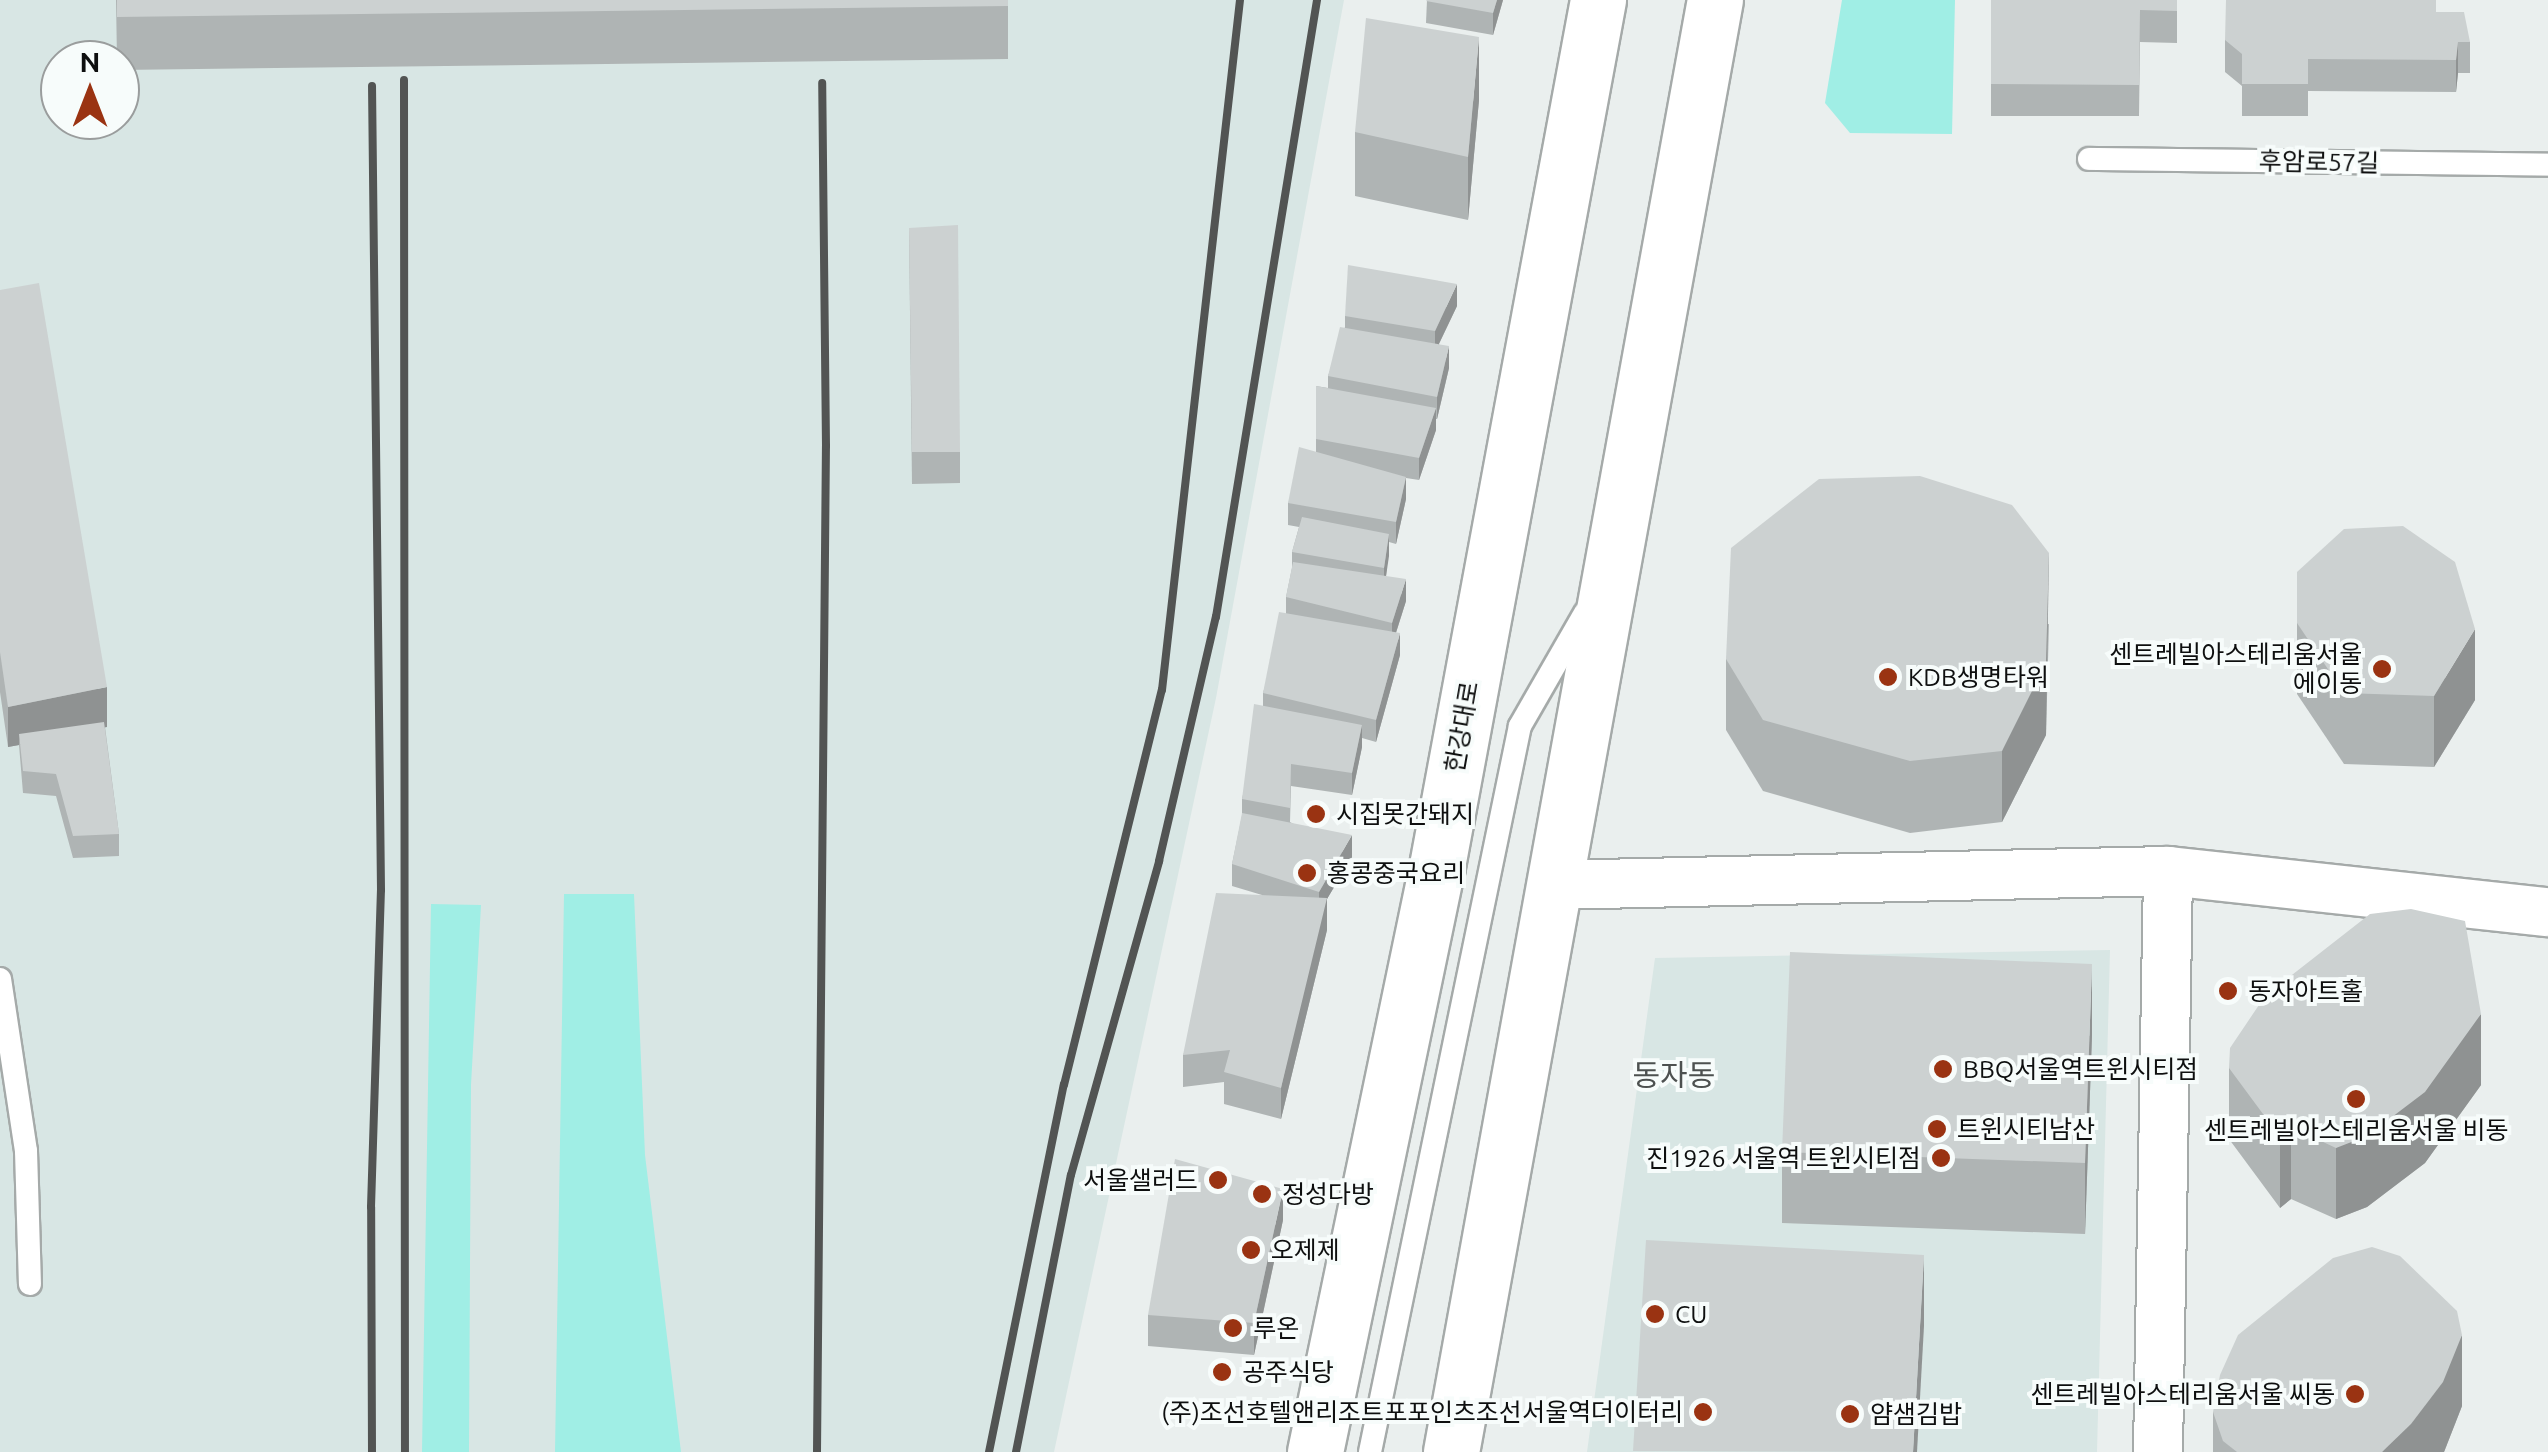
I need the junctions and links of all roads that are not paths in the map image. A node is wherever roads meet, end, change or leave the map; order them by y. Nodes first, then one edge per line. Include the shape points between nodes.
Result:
1 (1598, 0) edge
2 (1715, 0) edge
3 (2089, 159) dead end
4 (2548, 165) edge
5 (1612, 565) junction
6 (2168, 871) junction
7 (1556, 885) junction
8 (2548, 912) edge
9 (0, 979) edge
10 (30, 1284) dead end
11 (1315, 1452) edge
12 (1370, 1452) edge
13 (1451, 1452) edge
14 (2158, 1452) edge

1 - 11 main road, 한강대로 via 1436,866
2 - 5 main road
3 - 4 lane, 후암로57길
5 - 7 main road
5 - 12 lane via 1520,726
6 - 7 street
6 - 8 street
6 - 14 street
7 - 13 main road
9 - 10 lane via 26,1151

